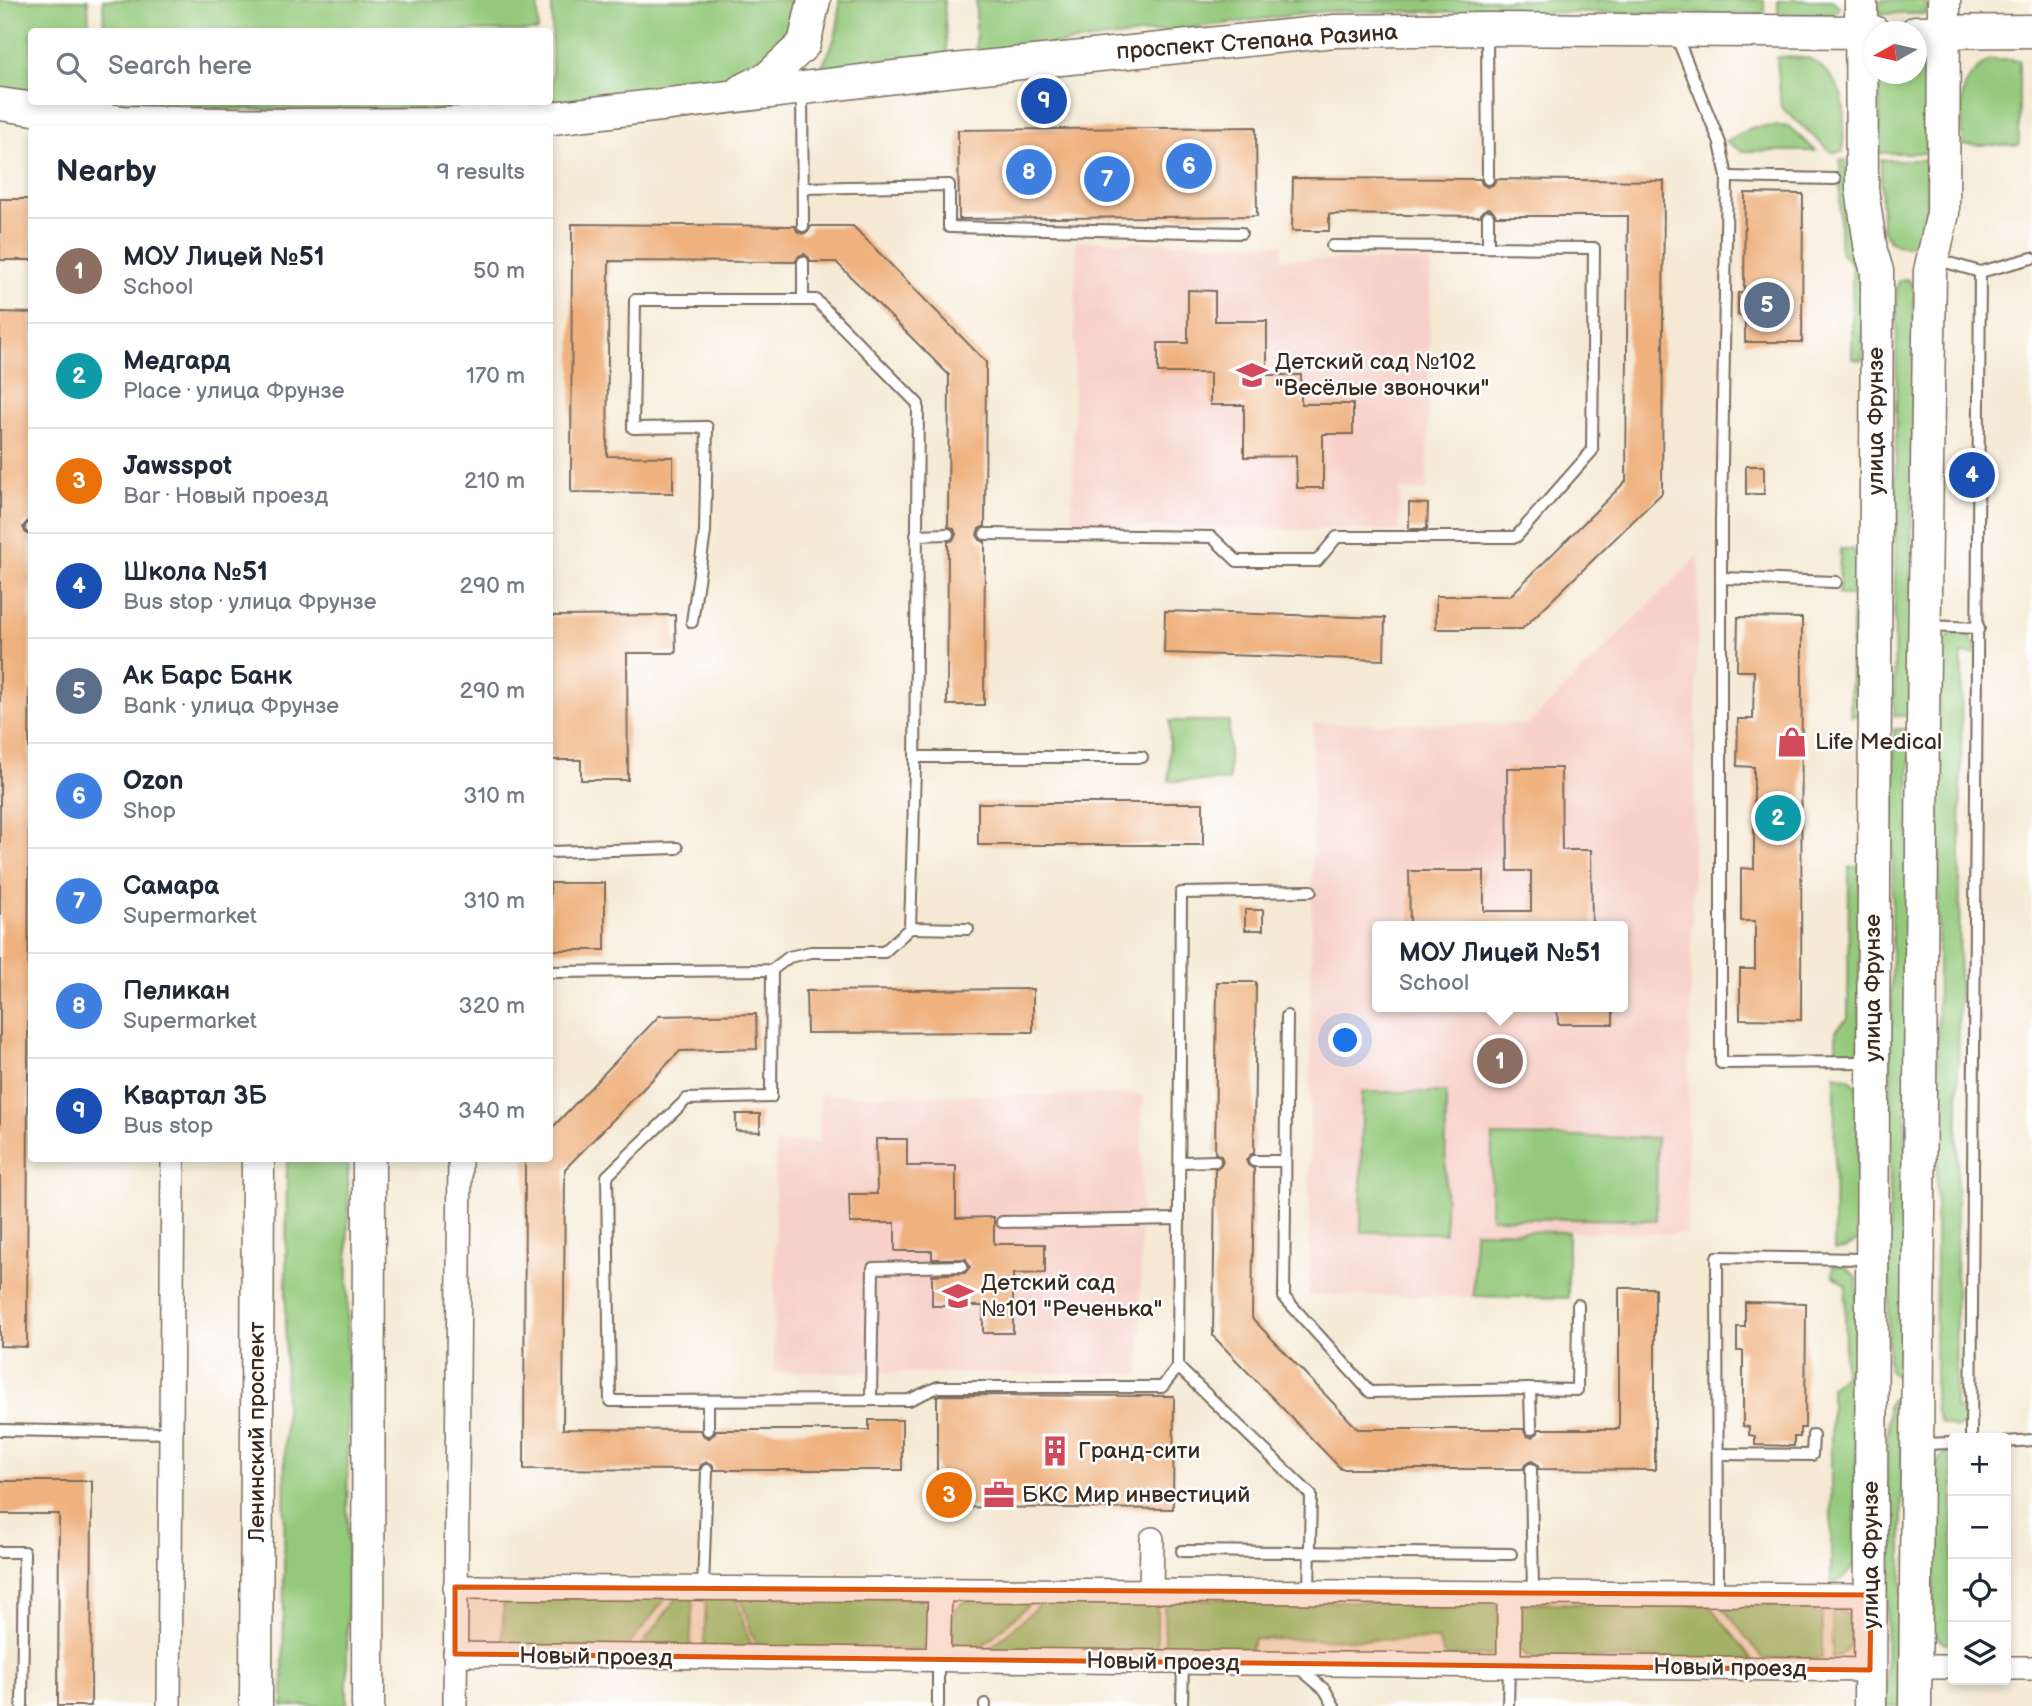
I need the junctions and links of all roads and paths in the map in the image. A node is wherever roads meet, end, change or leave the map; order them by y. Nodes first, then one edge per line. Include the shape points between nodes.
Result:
1 (814, 0) edge
2 (1861, 0) edge
3 (1944, 0) edge
4 (1865, 21) edge
5 (1487, 29) junction
6 (1674, 30) junction
7 (2032, 31) edge
8 (1864, 32) edge
9 (1930, 33) edge
10 (1865, 84) edge
11 (803, 88) junction
12 (727, 97) junction
13 (0, 104) edge
14 (528, 125) edge
15 (126, 126) edge
16 (207, 126) edge
17 (360, 126) edge
18 (482, 126) edge
19 (1727, 177) junction
20 (1488, 179) dead end
21 (1835, 179) dead end
22 (803, 188) junction
23 (1488, 216) dead end
24 (803, 226) dead end
25 (1241, 233) dead end
26 (1332, 246) dead end
27 (1488, 247) junction
28 (2032, 258) edge
29 (803, 262) dead end
30 (1932, 265) junction
31 (1877, 271) junction
32 (1980, 272) junction
33 (803, 300) junction
34 (948, 534) dead end
35 (985, 534) dead end
36 (916, 535) junction
37 (1721, 578) junction
38 (1836, 582) dead end
39 (692, 622) dead end
40 (1925, 626) junction
41 (1979, 628) junction
42 (915, 757) junction
43 (1142, 757) dead end
44 (677, 848) dead end
45 (553, 852) edge
46 (1311, 891) dead end
47 (910, 928) junction
48 (968, 929) dead end
49 (772, 970) junction
50 (553, 972) edge
51 (1287, 1016) dead end
52 (1872, 1062) junction
53 (1215, 1161) dead end
54 (1254, 1161) dead end
55 (1285, 1161) junction
56 (173, 1162) edge
57 (258, 1162) edge
58 (369, 1162) edge
59 (460, 1162) edge
60 (1180, 1162) junction
61 (1179, 1219) junction
62 (1002, 1222) dead end
63 (1872, 1259) junction
64 (962, 1266) dead end
65 (1578, 1305) dead end
66 (1178, 1367) junction
67 (1530, 1389) junction
68 (1871, 1392) junction
69 (1917, 1392) junction
70 (871, 1399) junction
71 (708, 1401) junction
72 (1531, 1429) dead end
73 (0, 1430) edge
74 (708, 1430) dead end
75 (170, 1433) junction
76 (1972, 1433) edge
77 (1813, 1435) dead end
78 (2032, 1440) edge
79 (2011, 1441) edge
80 (1948, 1443) edge
81 (1917, 1445) junction
82 (1718, 1454) junction
83 (1531, 1469) dead end
84 (707, 1470) dead end
85 (1152, 1539) dead end
86 (1182, 1551) dead end
87 (0, 1552) edge
88 (1310, 1552) junction
89 (1511, 1554) dead end
90 (455, 1587) junction
91 (703, 1588) junction
92 (940, 1590) junction
93 (1151, 1591) junction
94 (1309, 1592) junction
95 (1509, 1593) junction
96 (1533, 1593) junction
97 (1718, 1595) junction
98 (1871, 1595) junction
99 (456, 1654) junction
100 (938, 1660) junction
101 (1182, 1662) junction
102 (1293, 1663) junction
103 (1509, 1666) junction
104 (1916, 1667) junction
105 (1948, 1667) edge
106 (2011, 1668) edge
107 (2032, 1668) edge
108 (1870, 1670) junction
109 (22, 1706) edge
110 (169, 1706) edge
111 (256, 1706) edge
112 (368, 1706) edge
113 (455, 1706) edge
114 (938, 1706) edge
115 (1182, 1706) edge
116 (1334, 1706) edge
117 (1508, 1706) edge
118 (1870, 1706) edge
119 (1915, 1706) edge

1 - 12 main road, проспект Степана Разина via 804,44 768,78
2 - 4 main road, улица Фрунзе
3 - 9 main road, улица Фрунзе
5 - 6 main road, проспект Степана Разина
5 - 11 main road, проспект Степана Разина via 1281,35
5 - 20 lane
6 - 8 main road, проспект Степана Разина
6 - 19 lane via 1720,142
7 - 9 main road
9 - 30 main road, улица Фрунзе via 1943,213
10 - 31 main road, улица Фрунзе via 1862,188
11 - 12 main road, проспект Степана Разина
11 - 22 lane
12 - 14 main road, проспект Степана Разина
13 - 15 main road, проспект Степана Разина
14 - 18 main road, проспект Степана Разина
16 - 17 main road, проспект Степана Разина
19 - 21 lane
19 - 37 lane
22 - 24 lane
22 - 25 lane via 949,185 949,227
23 - 27 lane
26 - 27 lane
27 - 35 lane via 1594,248 1592,451 1516,537 1337,537 1317,561 1237,561 1212,537
28 - 32 lane
29 - 33 lane
30 - 31 main road
30 - 32 lane
30 - 40 main road, улица Фрунзе
31 - 52 main road, улица Фрунзе
32 - 41 lane
33 - 36 lane via 816,300 918,404
33 - 39 lane via 635,300 633,428 707,427 705,532
34 - 36 lane
36 - 42 lane
37 - 38 lane
37 - 52 lane via 1721,1063
40 - 41 lane
40 - 69 main road, улица Фрунзе
41 - 76 lane
42 - 43 lane
42 - 47 lane
44 - 45 lane
46 - 60 lane via 1181,893
47 - 48 lane
47 - 49 lane via 884,952 811,952 789,957
49 - 50 lane
49 - 71 lane via 771,1097 687,1099 607,1176 610,1401
51 - 55 lane
52 - 63 main road, улица Фрунзе
53 - 60 lane
54 - 55 lane
55 - 67 lane via 1284,1297 1370,1392
56 - 75 street
57 - 111 main road, Ленинский проспект
58 - 112 main road
59 - 90 street
60 - 61 lane
61 - 62 lane
61 - 66 lane
63 - 68 main road, улица Фрунзе
63 - 82 lane via 1717,1256
64 - 70 lane via 873,1268
65 - 67 lane via 1577,1390
66 - 70 lane via 1162,1387 938,1387 909,1400
66 - 88 lane via 1311,1494
67 - 72 lane
68 - 69 main road
68 - 98 main road, улица Фрунзе
69 - 81 main road, улица Фрунзе
70 - 71 lane
71 - 74 lane
73 - 75 lane
75 - 110 street
77 - 82 lane via 1812,1455
78 - 79 lane
80 - 81 lane
81 - 104 main road, улица Фрунзе
82 - 97 lane
83 - 96 lane
84 - 91 lane
85 - 93 street
86 - 88 lane
87 - 109 lane via 24,1552
88 - 89 lane
88 - 94 lane
90 - 91 street
90 - 99 street
91 - 92 street
92 - 93 street
92 - 100 street
93 - 94 street
94 - 95 street
95 - 96 street
95 - 103 street
96 - 97 street
97 - 98 street
98 - 108 main road, улица Фрунзе
99 - 100 street, Новый проезд
99 - 113 street
100 - 101 street, Новый проезд
100 - 114 lane
101 - 102 street, Новый проезд
101 - 115 lane
102 - 103 street, Новый проезд
102 - 116 lane via 1325,1690
103 - 108 street, Новый проезд
103 - 117 lane
104 - 105 street
104 - 119 main road, улица Фрунзе
106 - 107 street
108 - 118 main road, улица Фрунзе

